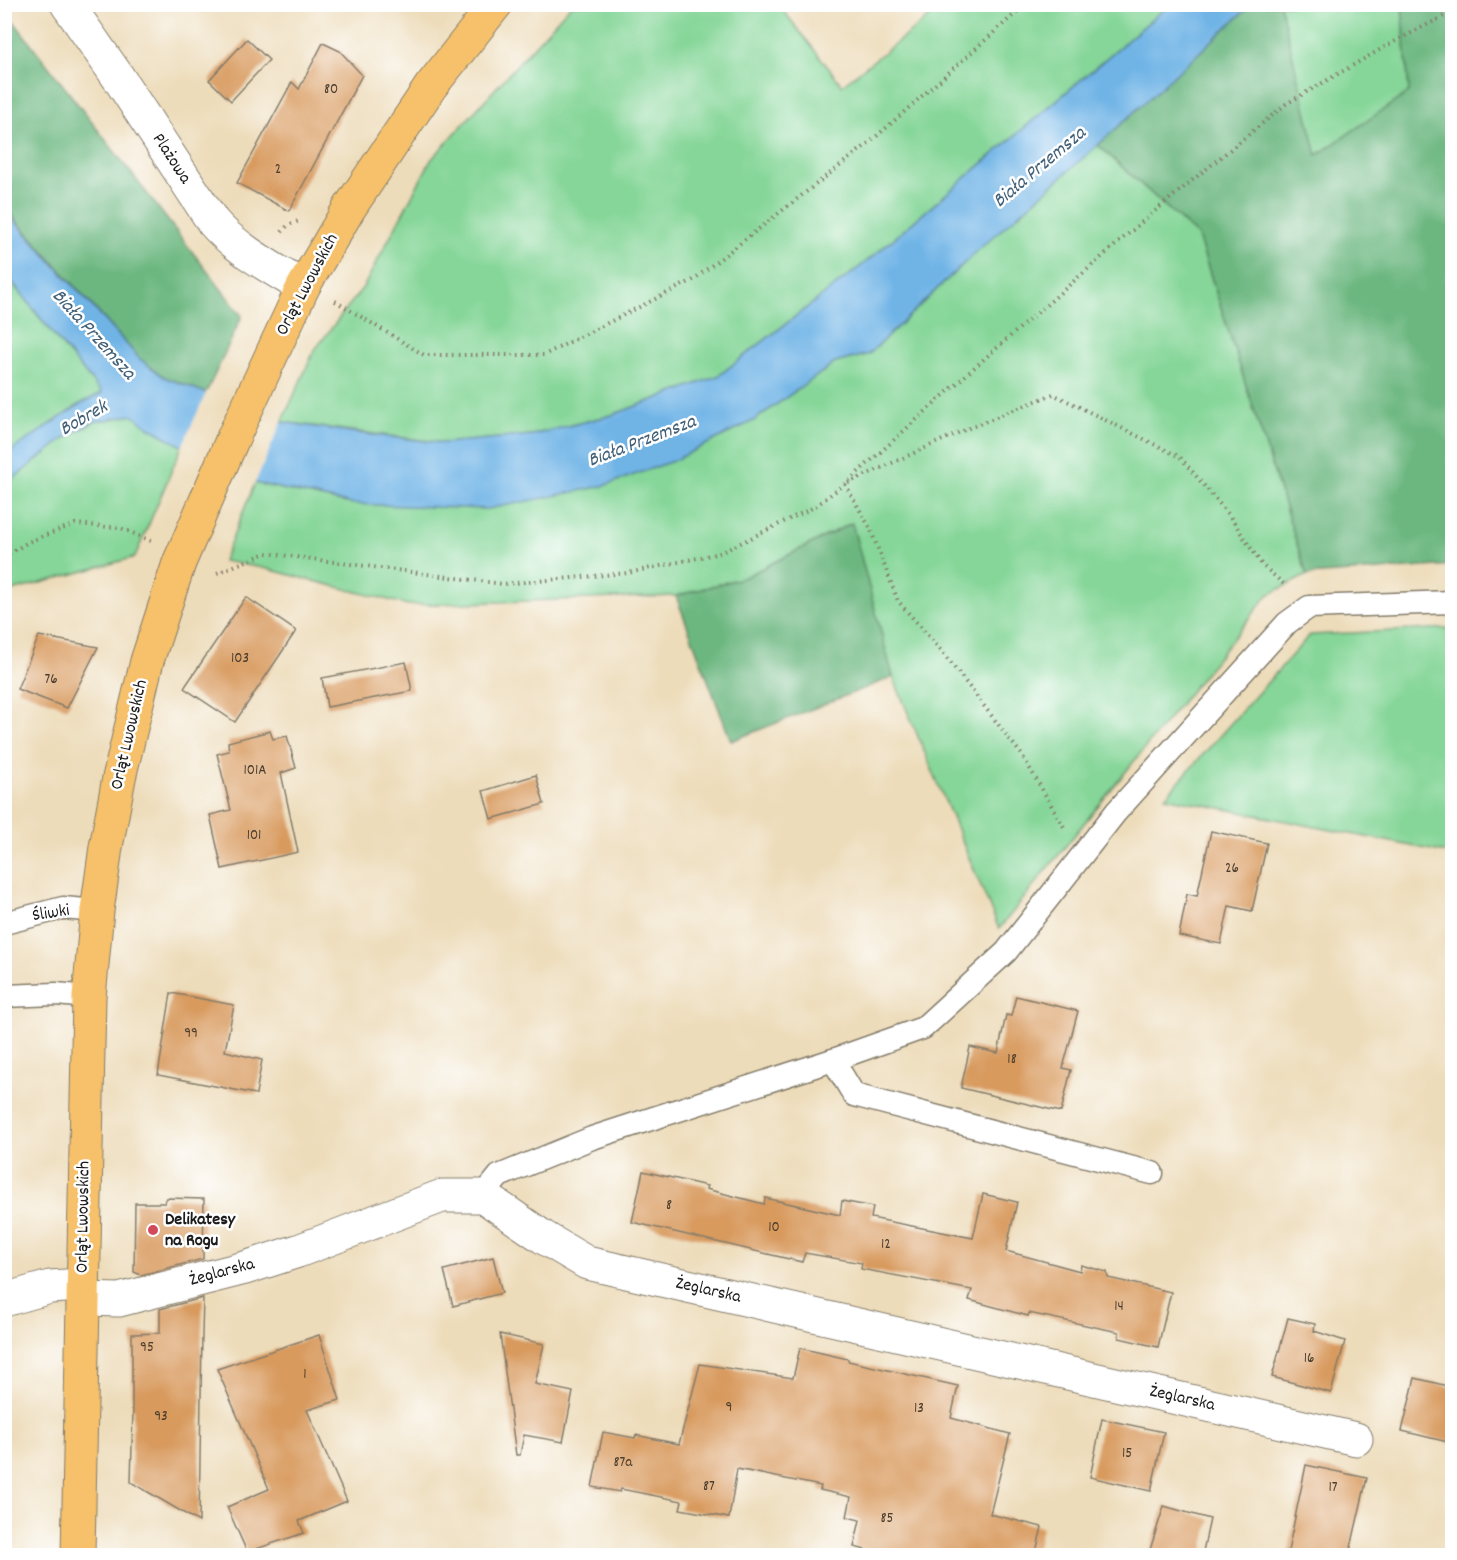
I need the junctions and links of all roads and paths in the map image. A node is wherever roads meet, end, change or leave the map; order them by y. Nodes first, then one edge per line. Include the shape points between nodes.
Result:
1 (67, 4) edge
2 (496, 4) edge
3 (1026, 4) edge
4 (1452, 12) edge
5 (316, 293) junction
6 (845, 484) junction
7 (152, 542) dead end
8 (4, 557) edge
9 (217, 573) dead end
10 (1452, 602) edge
11 (1309, 607) junction
12 (1085, 852) junction
13 (97, 911) junction
14 (4, 922) edge
15 (4, 996) edge
16 (89, 997) junction
17 (833, 1060) junction
18 (1152, 1173) dead end
19 (483, 1196) junction
20 (83, 1292) junction
21 (4, 1300) edge
22 (1356, 1438) dead end
23 (78, 1556) edge

1 - 5 street, Plażowa via 223,234
2 - 5 main road, Orląt Lwowskich via 431,86 350,207
3 - 5 path via 869,143 693,280 544,355 424,355
4 - 6 path via 1286,104 1150,215
5 - 13 main road, Orląt Lwowskich via 233,438 179,563 147,662 119,778
6 - 9 path via 814,507 720,553 628,573 503,584 267,553
6 - 11 path via 1053,394 1180,458 1229,515 1262,565
6 - 12 path via 870,528 898,601 1022,755 1067,832
7 - 8 path via 121,528 75,524 28,542
10 - 11 lane
11 - 12 lane via 1287,623 1116,812
12 - 17 lane via 1006,952 922,1028
13 - 14 lane, Śliwki via 63,908
13 - 16 main road, Orląt Lwowskich
15 - 16 lane
16 - 20 main road, Orląt Lwowskich
17 - 18 lane via 854,1095
17 - 19 lane via 592,1138 499,1176
19 - 20 street, Żeglarska via 442,1196 245,1268 119,1299
19 - 22 street, Żeglarska via 587,1263
20 - 21 street via 50,1287
20 - 23 main road, Orląt Lwowskich

